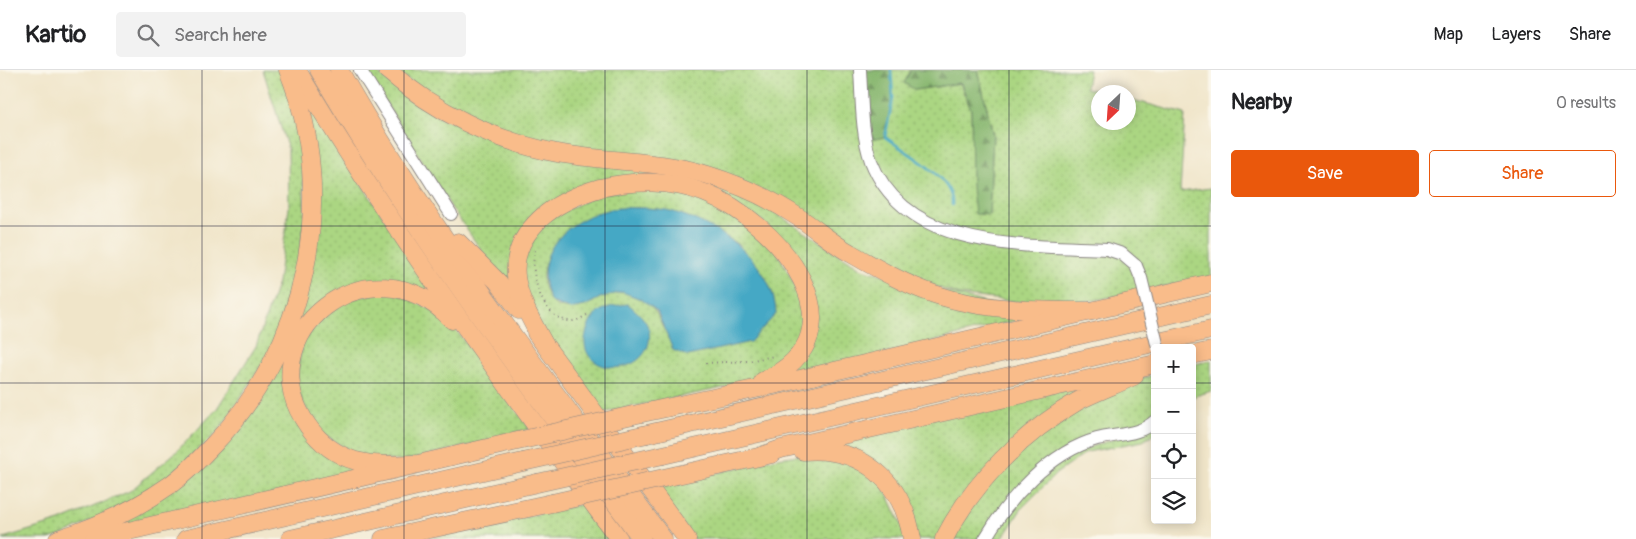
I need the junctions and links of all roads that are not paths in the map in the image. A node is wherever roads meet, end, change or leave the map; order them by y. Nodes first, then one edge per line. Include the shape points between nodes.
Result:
1 (288, 70) edge
2 (297, 70) edge
3 (319, 70) edge
4 (339, 70) edge
5 (360, 70) edge
6 (388, 70) edge
7 (860, 70) edge
8 (426, 210) junction
9 (451, 214) dead end
10 (1211, 283) edge
11 (1211, 305) edge
12 (1093, 311) junction
13 (1211, 330) edge
14 (543, 342) junction
15 (1157, 344) edge
16 (1211, 351) edge
17 (1196, 354) edge
18 (486, 357) junction
19 (1151, 367) edge
20 (1151, 368) edge
21 (744, 390) junction
22 (1151, 423) edge
23 (760, 456) junction
24 (414, 464) junction
25 (476, 520) junction
26 (58, 539) edge
27 (94, 539) edge
28 (186, 539) edge
29 (290, 539) edge
30 (383, 539) edge
31 (423, 539) edge
32 (619, 539) edge
33 (642, 539) edge
34 (663, 539) edge
35 (687, 539) edge
36 (912, 539) edge
37 (944, 539) edge
38 (985, 539) edge

1 - 26 highway via 308,142 312,217 301,287 277,354 250,401 228,430 171,484 121,514
2 - 18 highway via 366,182
3 - 33 highway via 438,258
4 - 8 highway
5 - 9 street
6 - 12 highway via 411,90 451,116 498,137 558,153 676,167 740,187 772,201 843,249 890,275 934,294 1008,308
7 - 15 street, bridge via 866,141 872,162 891,193 907,208 952,233 978,240 1107,249 1122,254 1136,266 1142,278
8 - 14 highway via 498,282
8 - 34 highway
10 - 12 highway
11 - 28 highway, bridge
12 - 21 highway
13 - 29 highway, bridge
14 - 21 highway via 522,302 515,276 519,248 532,226 561,204 593,190 631,183 679,185 727,203 764,229 789,257 808,294 810,330 797,357 778,373
14 - 35 highway
16 - 17 highway
18 - 24 highway via 443,312 427,300 398,288 366,287 348,292 320,311 305,329 292,361 292,383 298,408 312,431 327,447 356,461
18 - 32 highway
19 - 23 highway
20 - 37 highway via 1080,400 1035,430 983,482
21 - 24 highway, bridge
22 - 38 street via 1137,431 1097,439 1066,452 1016,497
23 - 25 highway, bridge
23 - 36 highway via 809,450 834,452 870,466 900,499 909,518
24 - 27 highway
25 - 30 highway
25 - 31 highway

